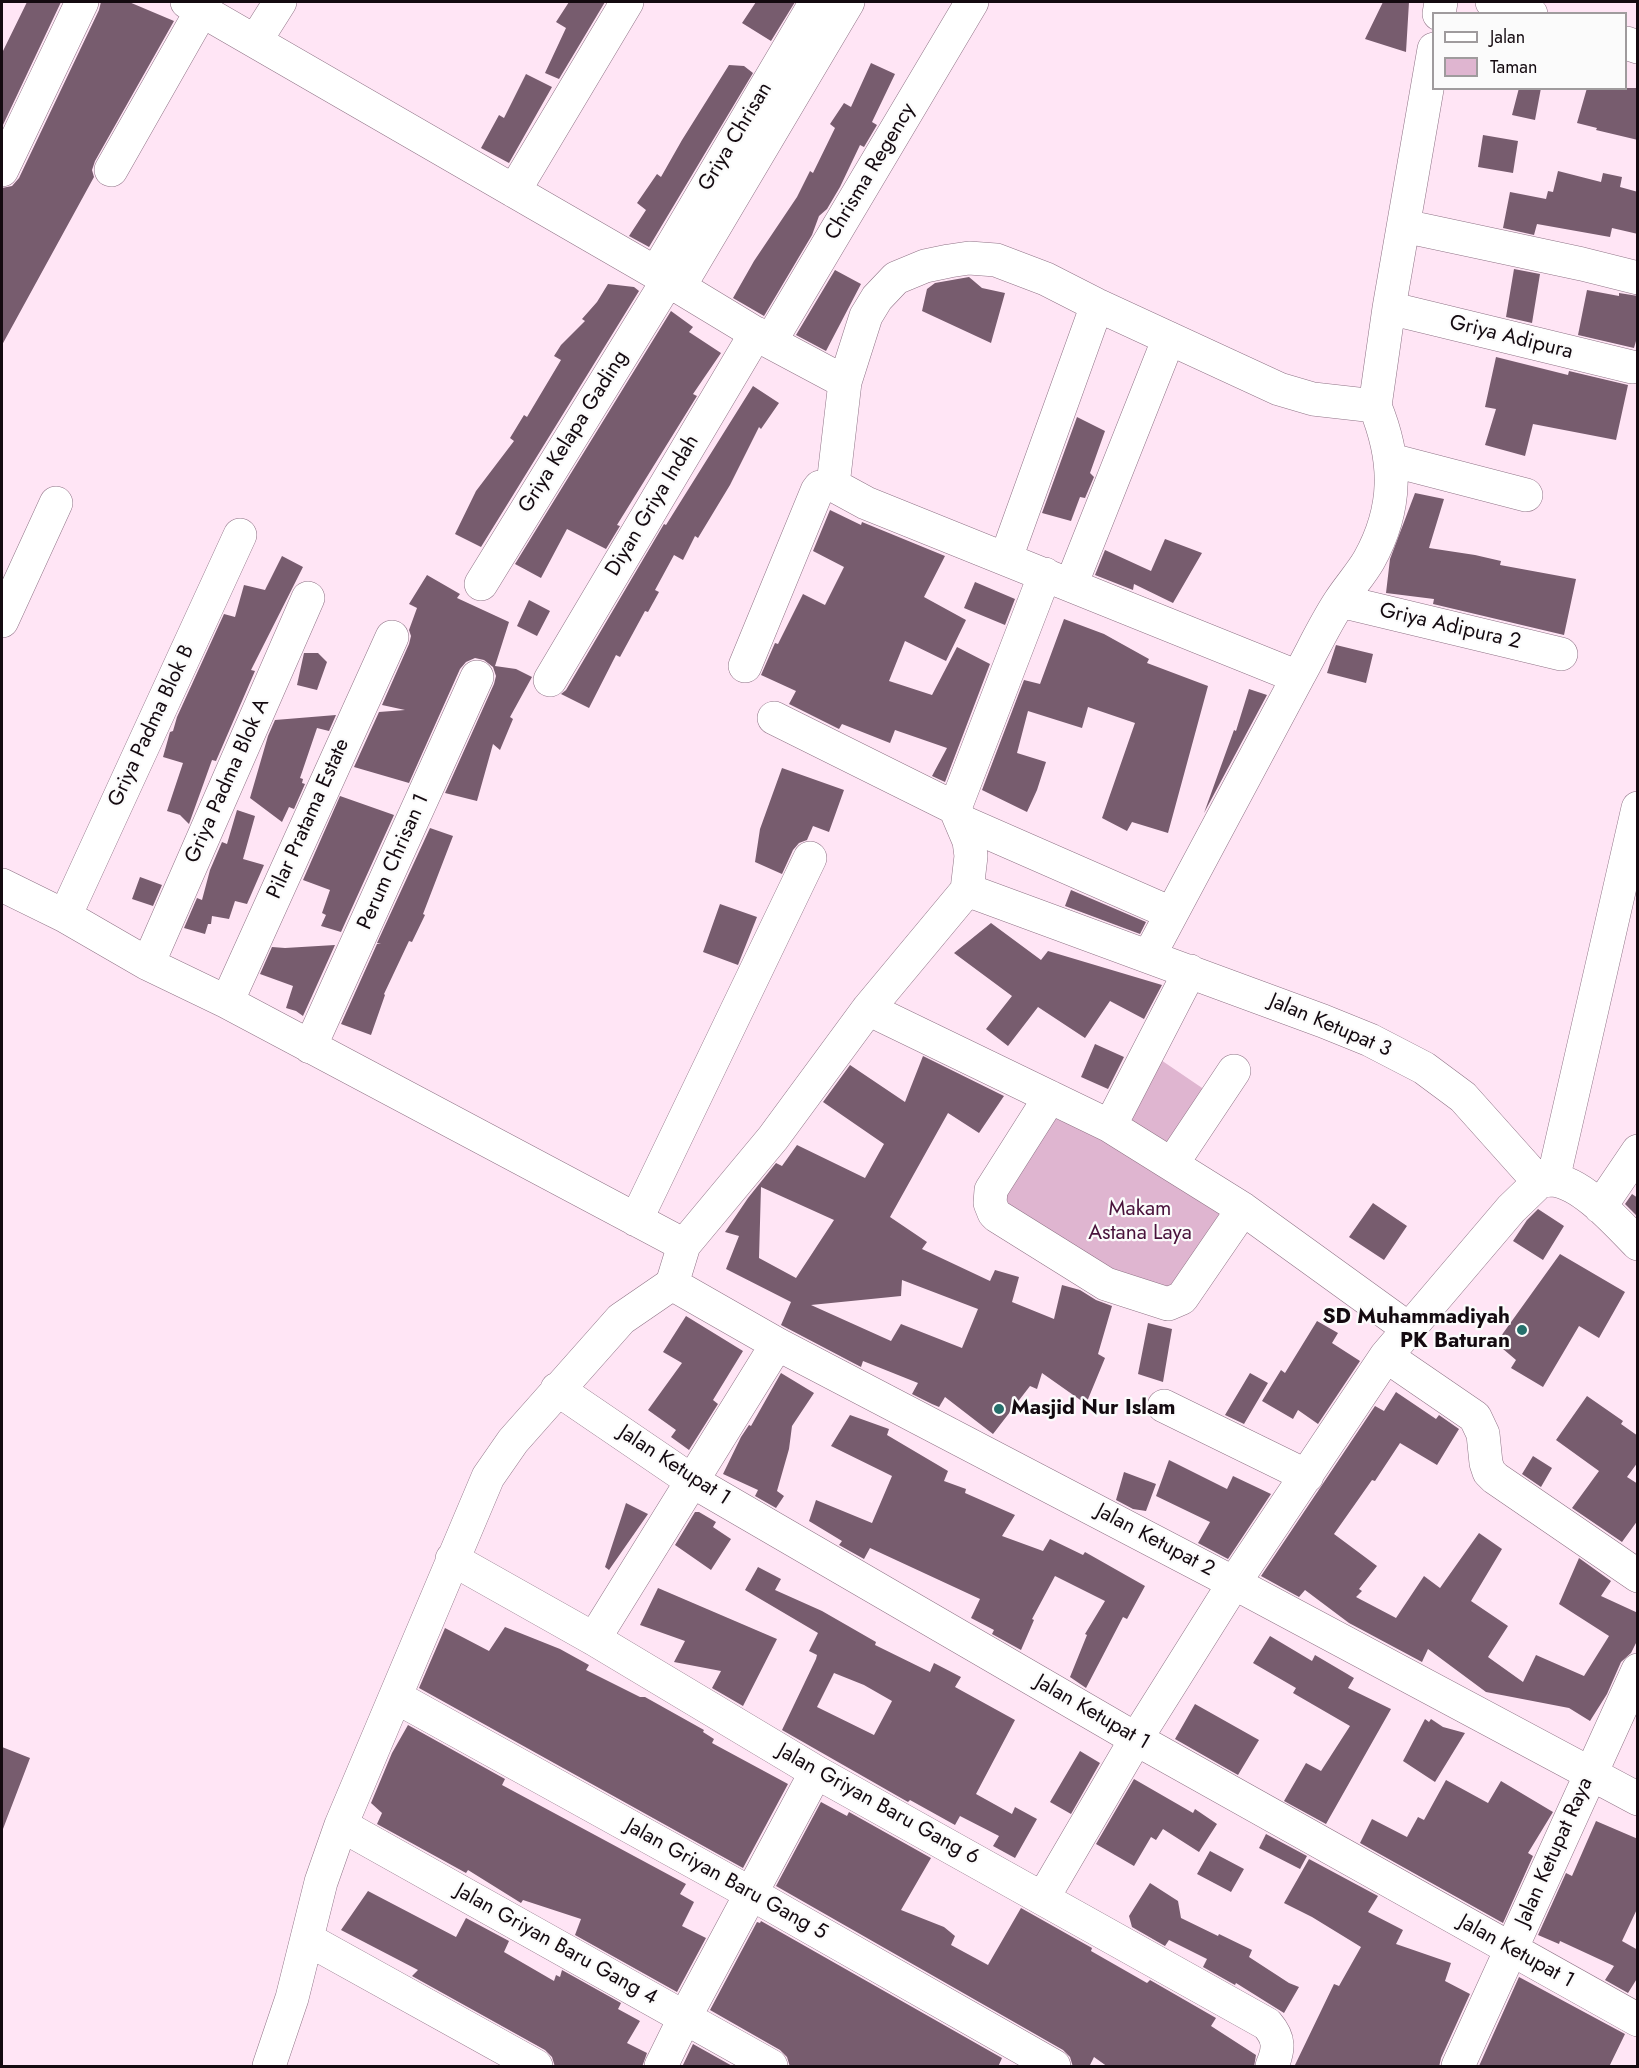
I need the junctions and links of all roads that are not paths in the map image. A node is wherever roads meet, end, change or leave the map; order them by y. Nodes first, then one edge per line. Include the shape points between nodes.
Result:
1 (82, 2) edge
2 (280, 2) edge
3 (627, 2) edge
4 (816, 2) edge
5 (848, 2) edge
6 (972, 2) edge
7 (1492, 2) edge
8 (195, 6) edge
9 (1524, 12) edge
10 (256, 40) junction
11 (1432, 61) edge
12 (2, 170) edge
13 (111, 170) dead end
14 (513, 191) junction
15 (1404, 226) junction
16 (1638, 278) edge
17 (668, 280) junction
18 (1097, 305) junction
19 (1389, 308) junction
20 (763, 337) junction
21 (1168, 338) junction
22 (1632, 368) dead end
23 (845, 382) junction
24 (1375, 406) junction
25 (1390, 460) junction
26 (833, 485) junction
27 (1526, 495) dead end
28 (56, 503) dead end
29 (240, 535) dead end
30 (1006, 558) junction
31 (1058, 580) junction
32 (481, 584) dead end
33 (308, 598) dead end
34 (1340, 601) junction
35 (2, 621) edge
36 (392, 637) dead end
37 (1561, 654) dead end
38 (745, 666) dead end
39 (477, 677) dead end
40 (1299, 677) junction
41 (550, 680) dead end
42 (774, 718) dead end
43 (1638, 808) edge
44 (958, 814) junction
45 (810, 858) dead end
46 (2, 885) edge
47 (967, 890) junction
48 (1171, 913) junction
49 (65, 916) junction
50 (1149, 956) junction
51 (148, 964) junction
52 (1190, 971) junction
53 (227, 1002) junction
54 (868, 1009) junction
55 (310, 1047) junction
56 (1234, 1071) dead end
57 (1050, 1097) junction
58 (1110, 1126) junction
59 (1638, 1151) edge
60 (1172, 1164) junction
61 (1546, 1181) junction
62 (1600, 1207) junction
63 (1243, 1209) junction
64 (636, 1220) junction
65 (684, 1245) junction
66 (1638, 1245) edge
67 (672, 1284) junction
68 (1410, 1329) junction
69 (777, 1344) junction
70 (1386, 1356) junction
71 (558, 1389) junction
72 (1164, 1406) dead end
73 (1307, 1476) junction
74 (693, 1481) junction
75 (452, 1559) junction
76 (1638, 1576) edge
77 (1234, 1583) junction
78 (594, 1639) junction
79 (1638, 1670) edge
80 (396, 1697) junction
81 (1136, 1739) junction
82 (816, 1772) junction
83 (1591, 1774) junction
84 (1638, 1799) edge
85 (341, 1825) junction
86 (750, 1893) junction
87 (1043, 1898) junction
88 (307, 1939) junction
89 (1511, 1949) junction
90 (685, 2017) junction
91 (1638, 2020) edge
92 (1012, 2056) edge
93 (274, 2064) edge
94 (536, 2067) edge
95 (661, 2067) edge
96 (771, 2067) edge
97 (1054, 2067) edge
98 (1272, 2067) edge
99 (1458, 2067) edge

1 - 12 street
2 - 10 street
3 - 14 street
4 - 17 street, Griya Chrisan
5 - 17 street
6 - 20 street, Chrisma Regency
7 - 9 street
8 - 10 street
8 - 13 street
10 - 14 street
11 - 15 street
14 - 17 street
15 - 16 street
15 - 19 street
17 - 20 street
17 - 32 street, Griya Kelapa Gading
18 - 21 street
18 - 23 street via 996,260 969,258 925,266 896,278 877,298 866,316
18 - 30 street
19 - 22 street, Griya Adipura
19 - 24 street
20 - 23 street
20 - 41 street, Diyan Griya Indah
21 - 24 street via 1293,394
21 - 31 street
23 - 26 street
24 - 25 street via 1386,434
25 - 27 street
25 - 34 street via 1392,492 1386,522 1369,561
26 - 30 street via 866,503
26 - 38 street via 817,492
28 - 35 street
29 - 49 street, Griya Padma Blok B
30 - 31 street
31 - 40 street
31 - 44 street
33 - 51 street, Griya Padma Blok A
34 - 37 street, Griya Adipura 2
34 - 40 street
36 - 53 street, Pilar Pratama Estate
39 - 55 street, Perum Chrisan 1
40 - 48 street
42 - 44 street
43 - 61 street
44 - 47 street via 971,856
44 - 48 street
45 - 64 street
46 - 49 street
47 - 50 street, Jalan Ketupat 3
47 - 54 street
48 - 50 street
49 - 51 street
50 - 52 street, Jalan Ketupat 3
51 - 53 street
52 - 58 street
52 - 61 street, Jalan Ketupat 3 via 1370,1040 1424,1068 1463,1097
53 - 55 street
54 - 57 street
54 - 65 street
55 - 64 street
56 - 60 street
57 - 58 street
57 - 63 street via 991,1190 992,1209 997,1216 1106,1284 1168,1304 1175,1302 1182,1298
58 - 60 street
59 - 62 street
60 - 63 street
61 - 62 street, Jalan Ketupat 3 via 1570,1186
61 - 68 street via 1511,1209
62 - 66 street, Jalan Ketupat 3
63 - 68 street
64 - 65 street
65 - 67 street
67 - 69 street, Jalan Ketupat 2
67 - 71 street via 621,1319
68 - 70 street
69 - 74 street
69 - 77 street, Jalan Ketupat 2
70 - 73 street
70 - 76 street via 1475,1417 1483,1434 1489,1472
71 - 74 street, Jalan Ketupat 1
71 - 75 street via 488,1477
72 - 73 street
73 - 77 street
74 - 78 street
74 - 81 street, Jalan Ketupat 1
75 - 78 street, Jalan Griyan Baru Gang 6
75 - 80 street
77 - 81 street
77 - 83 street, Jalan Ketupat 2
78 - 82 street, Jalan Griyan Baru Gang 6
79 - 83 street, Jalan Ketupat Raya
80 - 85 street
80 - 86 street, Jalan Griyan Baru Gang 5
81 - 87 street
81 - 89 street, Jalan Ketupat 1
82 - 86 street
82 - 87 street, Jalan Griyan Baru Gang 6
83 - 84 street, Jalan Ketupat 2
83 - 89 street, Jalan Ketupat Raya
85 - 88 street
85 - 90 street, Jalan Griyan Baru Gang 4
86 - 90 street
86 - 92 street, Jalan Griyan Baru Gang 5
87 - 98 street, Jalan Griyan Baru Gang 6 via 1267,2024 1278,2042
88 - 93 street
88 - 94 street
89 - 91 street, Jalan Ketupat 1
89 - 99 street, Jalan Ketupat Raya
90 - 95 street
90 - 96 street, Jalan Griyan Baru Gang 4
92 - 97 street, Jalan Griyan Baru Gang 5

